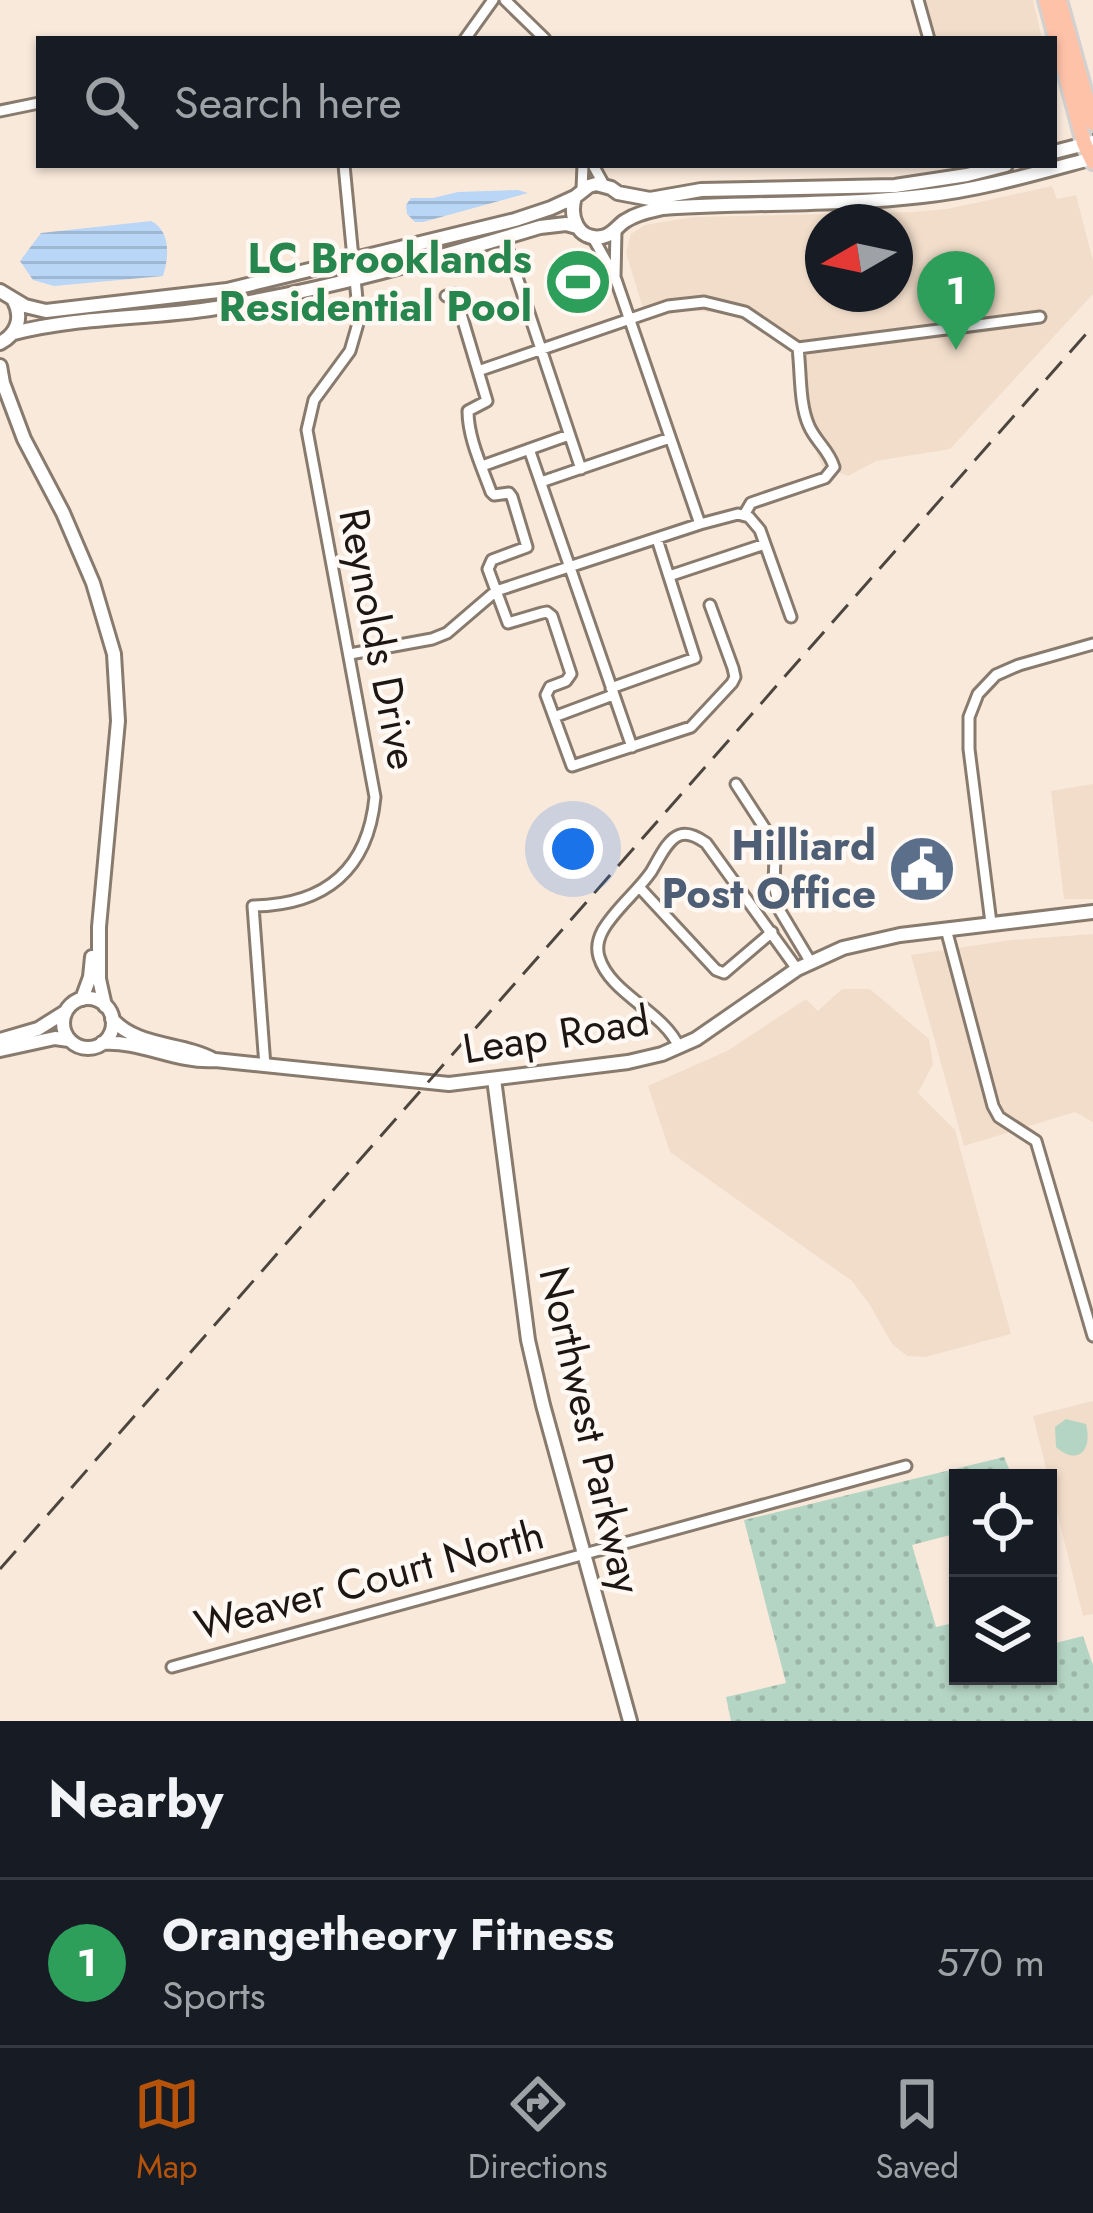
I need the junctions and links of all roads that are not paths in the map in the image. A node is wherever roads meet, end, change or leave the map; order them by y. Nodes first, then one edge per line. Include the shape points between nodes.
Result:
1 (493, 0) edge
2 (505, 0) edge
3 (918, 0) edge
4 (1046, 0) edge
5 (1059, 0) edge
6 (467, 36) edge
7 (542, 36) edge
8 (928, 36) edge
9 (1057, 36) edge
10 (1057, 37) edge
11 (36, 104) edge
12 (0, 111) edge
13 (1093, 123) edge
14 (1057, 152) edge
15 (1091, 153) edge
16 (1057, 160) edge
17 (344, 168) edge
18 (582, 168) edge
19 (595, 168) edge
20 (996, 168) edge
21 (1014, 168) edge
22 (967, 177) edge
23 (604, 185) junction
24 (578, 193) junction
25 (618, 193) junction
26 (619, 226) junction
27 (577, 227) junction
28 (592, 236) junction
29 (504, 238) junction
30 (354, 260) junction
31 (355, 277) junction
32 (615, 277) junction
33 (4, 293) edge
34 (446, 296) dead end
35 (1040, 317) dead end
36 (630, 320) junction
37 (6, 339) edge
38 (798, 348) junction
39 (541, 350) junction
40 (0, 364) edge
41 (478, 371) junction
42 (0, 398) edge
43 (569, 435) junction
44 (670, 438) junction
45 (529, 449) junction
46 (482, 466) junction
47 (580, 469) junction
48 (541, 482) junction
49 (744, 515) junction
50 (700, 524) junction
51 (657, 539) junction
52 (766, 544) junction
53 (80, 556) junction
54 (568, 567) junction
55 (669, 576) junction
56 (496, 592) junction
57 (710, 605) dead end
58 (791, 616) dead end
59 (1093, 644) edge
60 (350, 655) junction
61 (612, 692) junction
62 (554, 717) junction
63 (632, 747) junction
64 (736, 784) dead end
65 (640, 888) junction
66 (1093, 912) edge
67 (991, 923) junction
68 (99, 927) junction
69 (946, 929) junction
70 (772, 932) junction
71 (810, 961) junction
72 (797, 969) junction
73 (82, 999) junction
74 (66, 1011) junction
75 (109, 1013) junction
76 (0, 1040) edge
77 (70, 1040) junction
78 (102, 1043) junction
79 (679, 1047) junction
80 (0, 1050) edge
81 (215, 1060) junction
82 (265, 1066) junction
83 (494, 1079) junction
84 (1093, 1336) edge
85 (906, 1466) dead end
86 (584, 1554) junction
87 (172, 1667) dead end
88 (630, 1721) edge

1 - 6 street
2 - 7 street
3 - 8 street
4 - 9 main road
5 - 13 main road
10 - 15 main road
11 - 12 street
14 - 15 street
15 - 16 street
17 - 30 street, Reynolds Drive
18 - 24 street
19 - 23 street
20 - 22 street
21 - 22 street
22 - 25 street via 650,199
22 - 26 street via 875,201 663,208
23 - 24 street
23 - 25 street
24 - 27 street
24 - 30 street via 515,220
25 - 26 street
26 - 28 street
26 - 32 street
27 - 28 street
27 - 29 street via 550,225
28 - 32 street
29 - 31 street
29 - 39 street
30 - 31 street, Reynolds Drive
30 - 33 street via 227,290 46,311
31 - 37 street via 215,308 44,325
31 - 60 street, Reynolds Drive via 356,338 314,400 307,430
32 - 36 street
33 - 37 street via 19,316
34 - 41 street via 455,294
35 - 38 street
36 - 38 street via 704,302 745,312
36 - 39 street
36 - 44 street
37 - 40 street
38 - 49 street via 807,422 834,467 825,478 751,503
39 - 41 street
39 - 43 street
40 - 53 street via 18,423
41 - 46 street via 488,401 466,416
42 - 53 street
43 - 45 street
43 - 47 street
44 - 47 street
44 - 50 street
45 - 46 street
45 - 48 street
46 - 56 street via 494,496 512,497 527,547 488,564
47 - 48 street
48 - 54 street
49 - 50 street
49 - 52 street
50 - 51 street
51 - 54 street
51 - 55 street
52 - 55 street
52 - 58 street
53 - 68 street via 105,615 118,692
54 - 56 street
54 - 61 street
55 - 61 street via 695,658
56 - 60 street via 447,633
56 - 62 street via 508,623 552,616 571,674 547,690
57 - 63 street via 735,677 691,727
59 - 67 street via 996,675 969,717
60 - 82 street, Reynolds Drive via 374,814 364,846 331,884 302,900 253,906
61 - 62 street
61 - 63 street
62 - 63 street via 572,766
64 - 71 street via 771,838 781,911
65 - 70 street via 724,973
65 - 70 street via 671,841 694,836
65 - 79 street via 603,929 601,963
66 - 67 street, Leap Road
67 - 69 street, Leap Road
68 - 73 street
68 - 75 street via 99,979
69 - 71 street, Leap Road via 859,943
69 - 84 street via 993,1106 1036,1141
70 - 72 street
71 - 72 street, Leap Road
72 - 79 street, Leap Road
73 - 74 street
73 - 75 street
74 - 76 street
74 - 77 street
75 - 78 street
75 - 81 street, Leap Road via 132,1036
77 - 78 street via 85,1048
77 - 80 street
78 - 81 street, Leap Road
79 - 83 street, Leap Road via 628,1063
81 - 82 street, Leap Road
82 - 83 street, Leap Road via 449,1084
83 - 86 street, Northwest Parkway via 528,1340
85 - 86 street, Weaver Court North
86 - 87 street, Weaver Court North
86 - 88 street, Northwest Parkway

